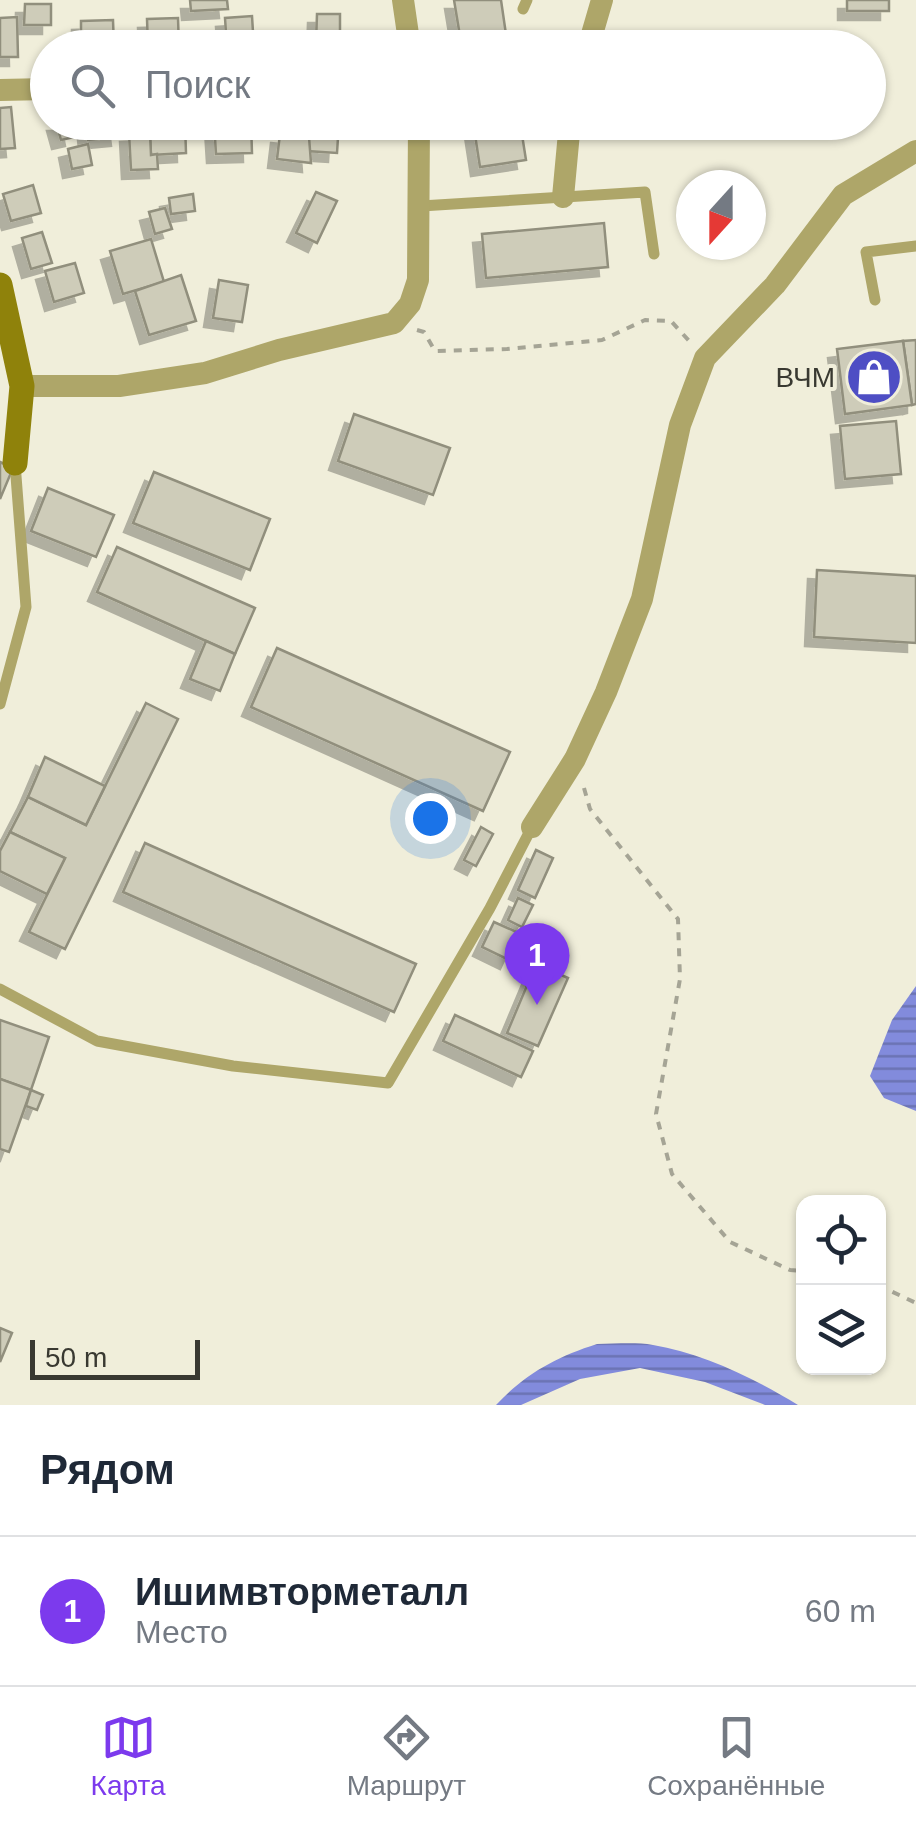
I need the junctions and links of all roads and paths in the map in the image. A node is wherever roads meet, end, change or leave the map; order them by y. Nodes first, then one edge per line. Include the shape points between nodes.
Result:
1 (403, 0) edge
2 (602, 0) edge
3 (407, 30) edge
4 (593, 30) edge
5 (30, 89) edge
6 (0, 90) edge
7 (419, 140) edge
8 (568, 140) edge
9 (916, 151) edge
10 (563, 196) junction
11 (421, 206) junction
12 (916, 246) edge
13 (654, 254) dead end
14 (0, 285) edge
15 (874, 300) dead end
16 (394, 323) junction
17 (705, 358) junction
18 (22, 386) junction
19 (15, 463) joint
20 (0, 704) edge
21 (575, 759) junction
22 (532, 827) joint
23 (0, 989) edge
24 (796, 1270) edge
25 (886, 1289) edge
26 (916, 1303) edge

1 - 3 street
2 - 4 street
5 - 6 street
7 - 11 street
8 - 10 street
9 - 17 street via 843,195 775,285
10 - 11 lane
10 - 13 lane via 646,192
11 - 16 street via 418,280
12 - 15 lane via 866,252
14 - 18 street
16 - 17 path via 424,332 434,352 602,340 645,320 671,322
16 - 18 street via 205,374 119,386
17 - 21 street via 680,425 642,599
18 - 19 street
19 - 20 lane via 26,607
21 - 22 street
21 - 24 path via 590,808 678,919 680,979 656,1114 672,1174 730,1242
22 - 23 lane via 388,1083 97,1042
25 - 26 path

